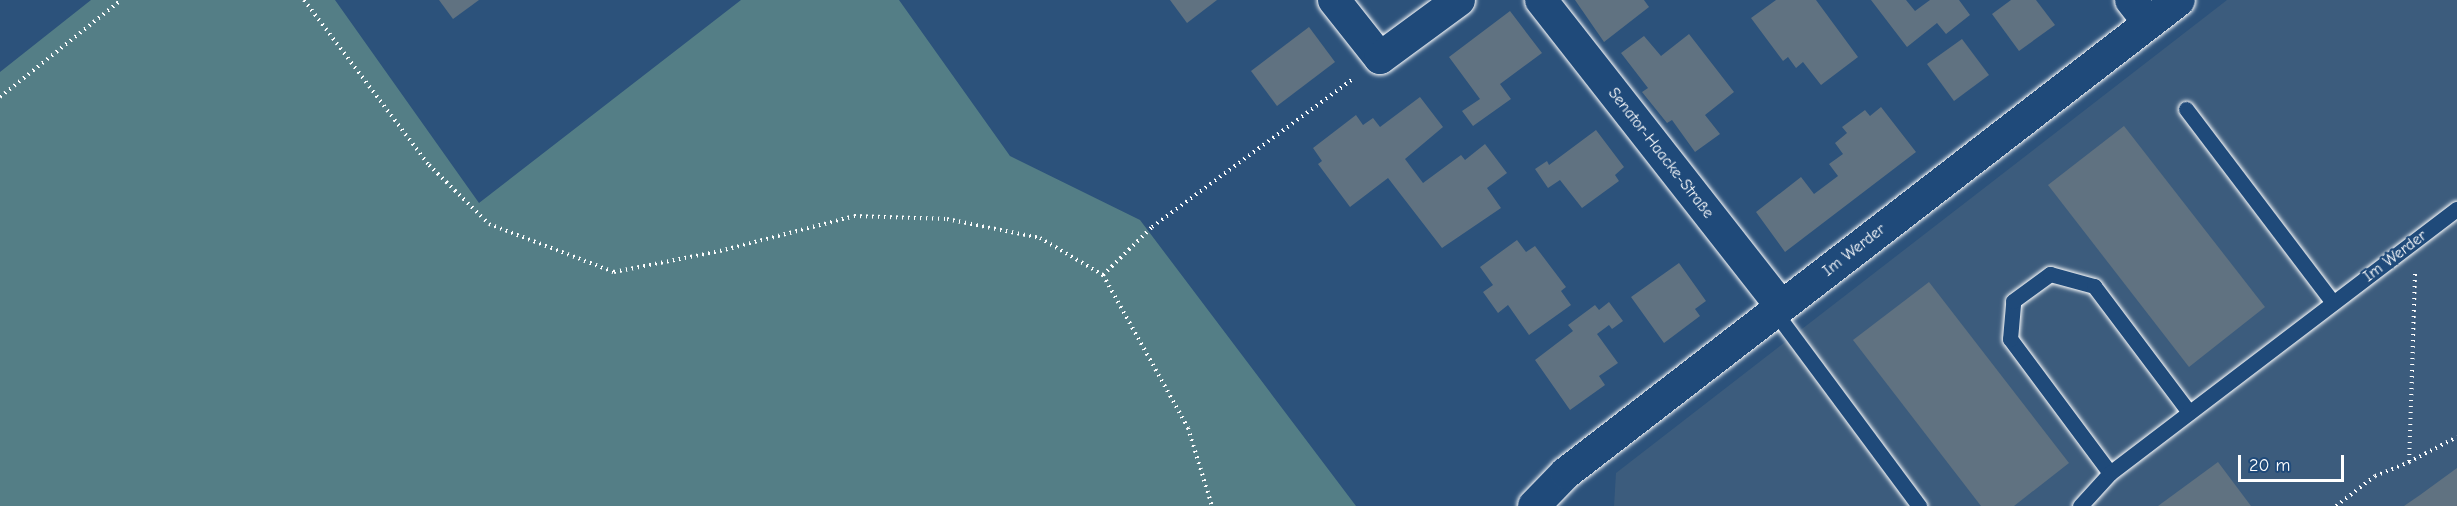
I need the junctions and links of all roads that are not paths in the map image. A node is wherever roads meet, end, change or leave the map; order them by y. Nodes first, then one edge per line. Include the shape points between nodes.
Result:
1 (1334, 0) edge
2 (1459, 0) edge
3 (1541, 0) edge
4 (2179, 0) edge
5 (2140, 11) edge
6 (2186, 109) dead end
7 (2457, 209) edge
8 (2333, 303) junction
9 (1778, 309) junction
10 (2189, 412) junction
11 (2110, 473) junction
12 (1534, 506) edge
13 (1919, 506) edge
14 (2080, 506) edge

1 - 2 street via 1380,58
3 - 9 street, Senator-Haacke-Straße
4 - 5 street, Im Werder
5 - 9 street, Im Werder
6 - 8 lane
7 - 8 lane, Im Werder
8 - 10 lane, Im Werder
9 - 12 street, Im Werder via 1566,473
9 - 13 lane
10 - 11 lane, Im Werder
10 - 11 lane via 2094,286 2050,274 2013,301 2010,339
11 - 14 lane, Im Werder

